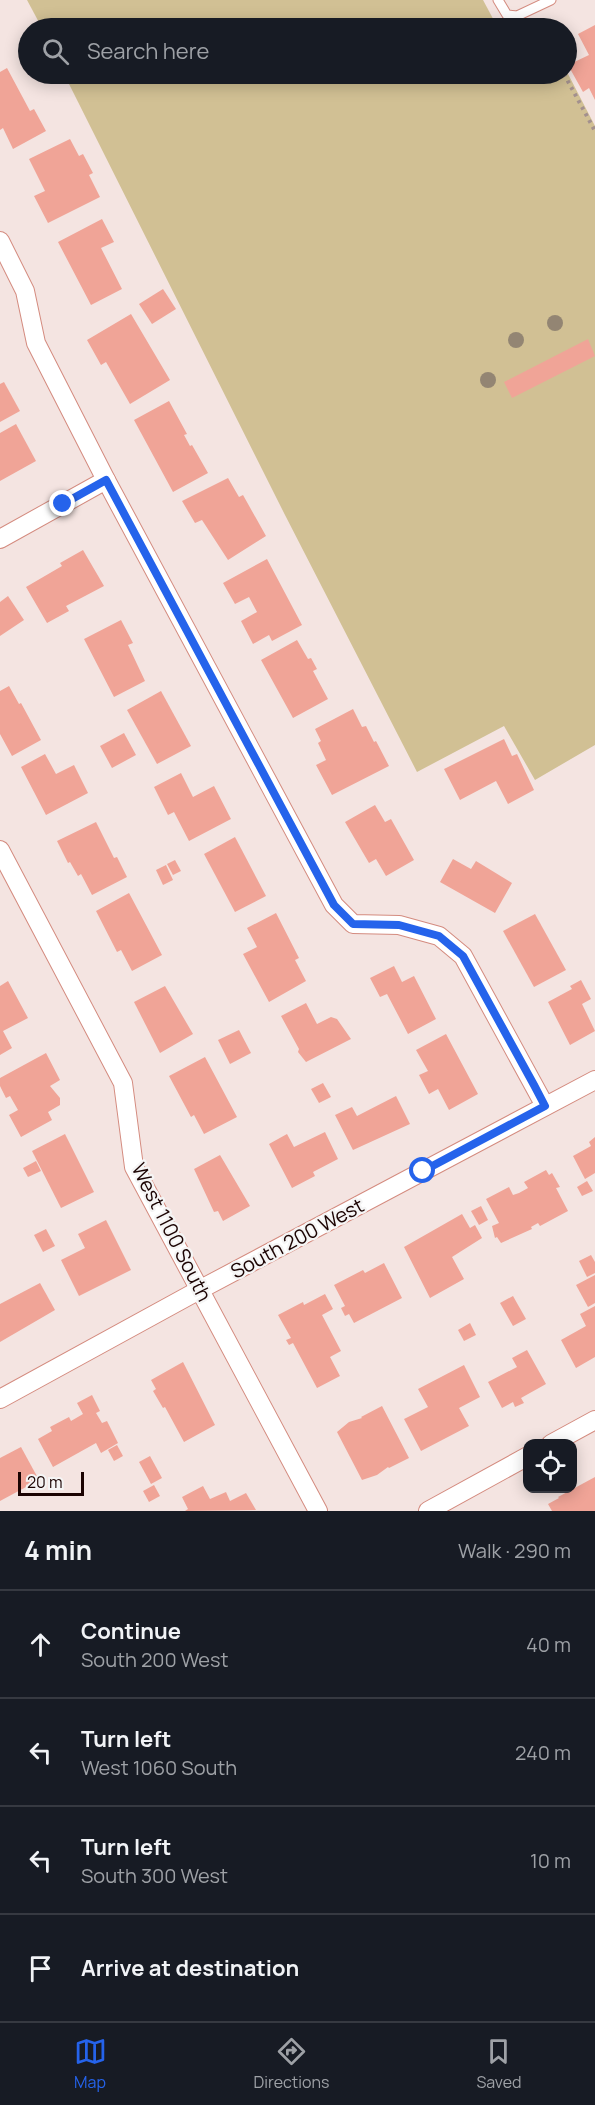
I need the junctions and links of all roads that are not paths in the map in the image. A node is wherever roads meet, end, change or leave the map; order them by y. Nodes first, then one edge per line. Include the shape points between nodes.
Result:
1 (498, 0) edge
2 (551, 0) edge
3 (0, 241) edge
4 (106, 480) junction
5 (0, 538) edge
6 (0, 850) edge
7 (595, 1080) edge
8 (545, 1106) junction
9 (201, 1289) junction
10 (0, 1399) edge
11 (595, 1419) edge
12 (558, 1439) edge
13 (523, 1459) edge
14 (318, 1511) edge
15 (428, 1511) edge

1 - 2 lane via 507,15 517,16
3 - 4 street via 25,291 36,343
4 - 5 street
4 - 8 street via 334,905 353,924 399,925 439,936 463,956
6 - 9 street, West 1100 South via 123,1083 134,1167
7 - 8 street, South 200 West
8 - 9 street, South 200 West
9 - 10 street, South 200 West
9 - 14 street, West 1100 South
11 - 12 street
13 - 15 street

